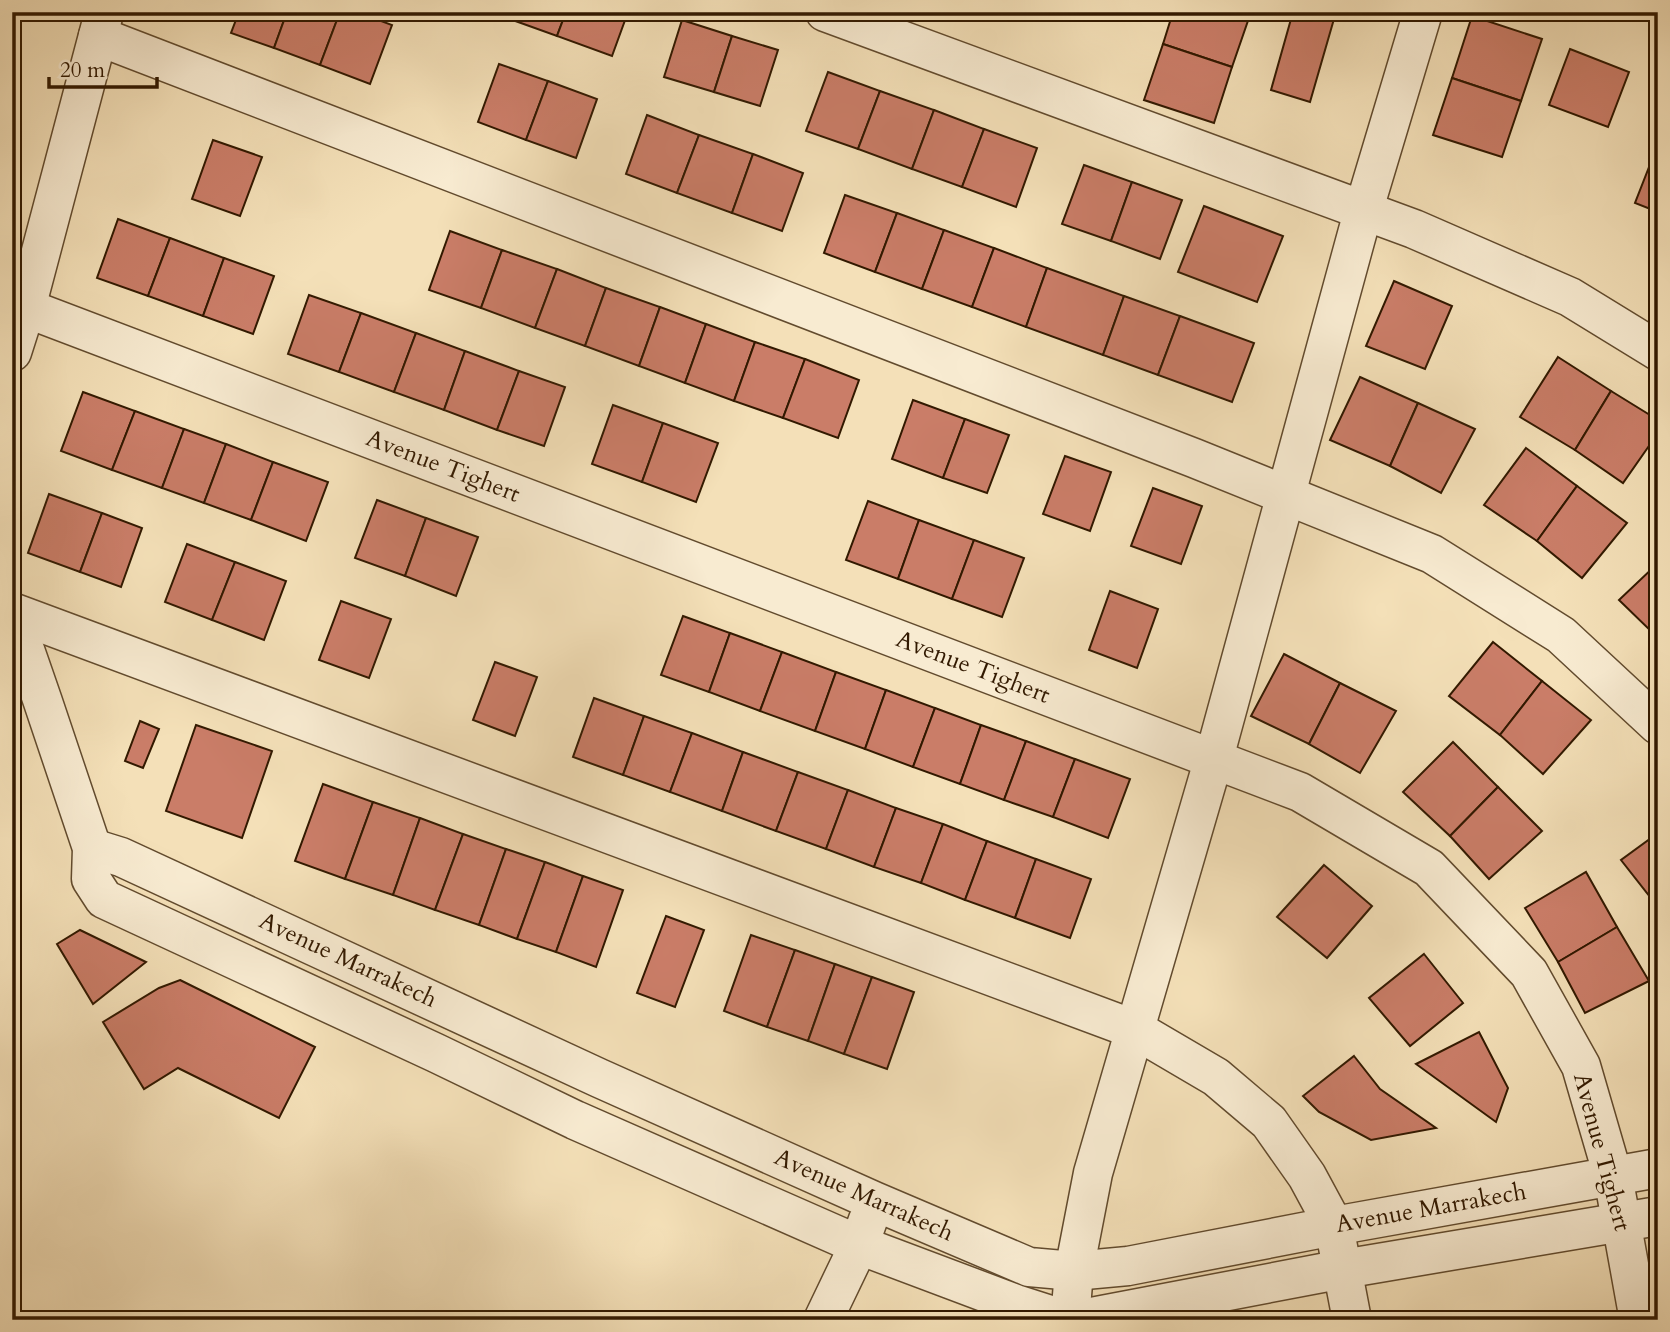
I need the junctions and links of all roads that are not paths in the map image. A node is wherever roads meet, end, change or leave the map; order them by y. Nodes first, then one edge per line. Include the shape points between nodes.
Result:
1 (825, 12) edge
2 (1423, 12) edge
3 (101, 24) edge
4 (1363, 212) junction
5 (26, 309) junction
6 (1658, 351) edge
7 (12, 352) edge
8 (1286, 494) junction
9 (12, 612) edge
10 (12, 635) edge
11 (1658, 725) edge
12 (1214, 758) junction
13 (92, 848) junction
14 (449, 1006) junction
15 (1136, 1030) junction
16 (436, 1053) junction
17 (599, 1078) junction
18 (575, 1120) junction
19 (1658, 1168) edge
20 (1613, 1176) junction
21 (874, 1201) junction
22 (1640, 1219) edge
23 (1334, 1226) junction
24 (859, 1245) junction
25 (1343, 1269) junction
26 (1074, 1271) junction
27 (823, 1320) edge
28 (1068, 1320) edge
29 (1076, 1320) edge
30 (1352, 1320) edge
31 (1639, 1320) edge

1 - 4 street
2 - 4 street
3 - 5 street
3 - 8 street
4 - 6 street via 1570,297
4 - 8 street
5 - 7 street
5 - 12 street, Avenue Tighert
8 - 11 street via 1432,554 1561,635
8 - 12 street
9 - 15 street
10 - 13 street via 25,650
12 - 15 street
12 - 20 street, Avenue Tighert via 1300,792 1429,868 1529,973 1581,1066
13 - 14 street, Avenue Marrakech via 121,857
13 - 16 street, Avenue Marrakech via 92,879 104,900
14 - 16 street
14 - 17 street, Avenue Marrakech
15 - 23 street via 1216,1077 1269,1122 1307,1176
15 - 26 street via 1093,1173
16 - 18 street, Avenue Marrakech
17 - 18 street
17 - 21 street, Avenue Marrakech
18 - 24 street, Avenue Marrakech
19 - 20 street, Avenue Marrakech
20 - 22 street, Avenue Tighert
20 - 23 street, Avenue Marrakech
21 - 24 street
21 - 26 street, Avenue Marrakech via 1029,1267
22 - 25 street, Avenue Marrakech
22 - 31 street, Avenue Tighert
23 - 25 street
23 - 26 street, Avenue Marrakech via 1128,1266
24 - 27 street
24 - 28 street, Avenue Marrakech
25 - 29 street, Avenue Marrakech
25 - 30 street
26 - 28 street

